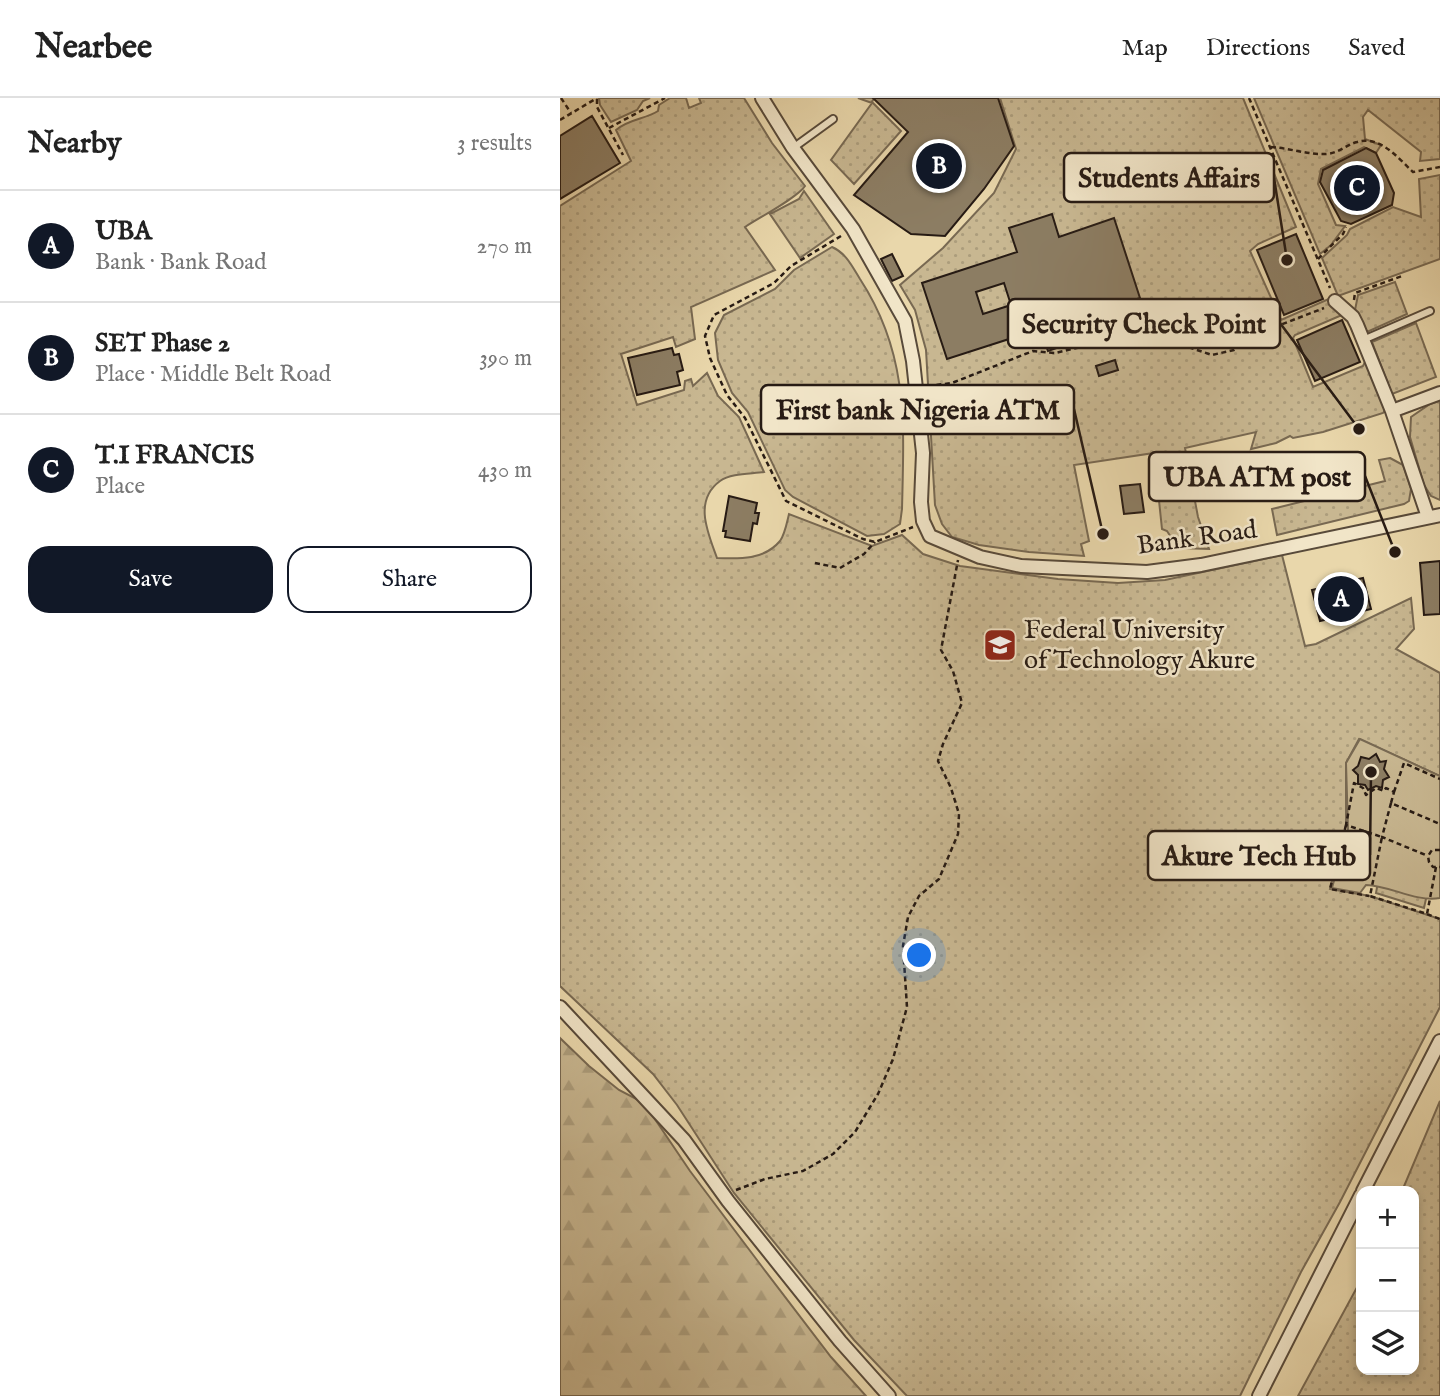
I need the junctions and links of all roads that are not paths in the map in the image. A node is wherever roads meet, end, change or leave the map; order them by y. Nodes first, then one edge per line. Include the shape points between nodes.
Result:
1 (762, 98) edge
2 (833, 120) dead end
3 (793, 148) junction
4 (1338, 304) road end
5 (1430, 311) dead end
6 (1363, 340) junction
7 (1440, 394) edge
8 (1392, 411) junction
9 (1434, 516) edge
10 (560, 1007) edge
11 (1440, 1041) edge
12 (1366, 1186) edge
13 (1356, 1205) edge
14 (889, 1396) edge
15 (1259, 1396) edge

1 - 3 street
2 - 3 lane
3 - 9 street, Bank Road via 853,229 905,321 923,453 923,521 930,536 959,550 1021,566 1147,572
4 - 6 street via 1353,317
5 - 6 lane
6 - 8 street
7 - 8 street
8 - 9 street
10 - 14 street via 684,1140 727,1200
11 - 12 street
13 - 15 street

